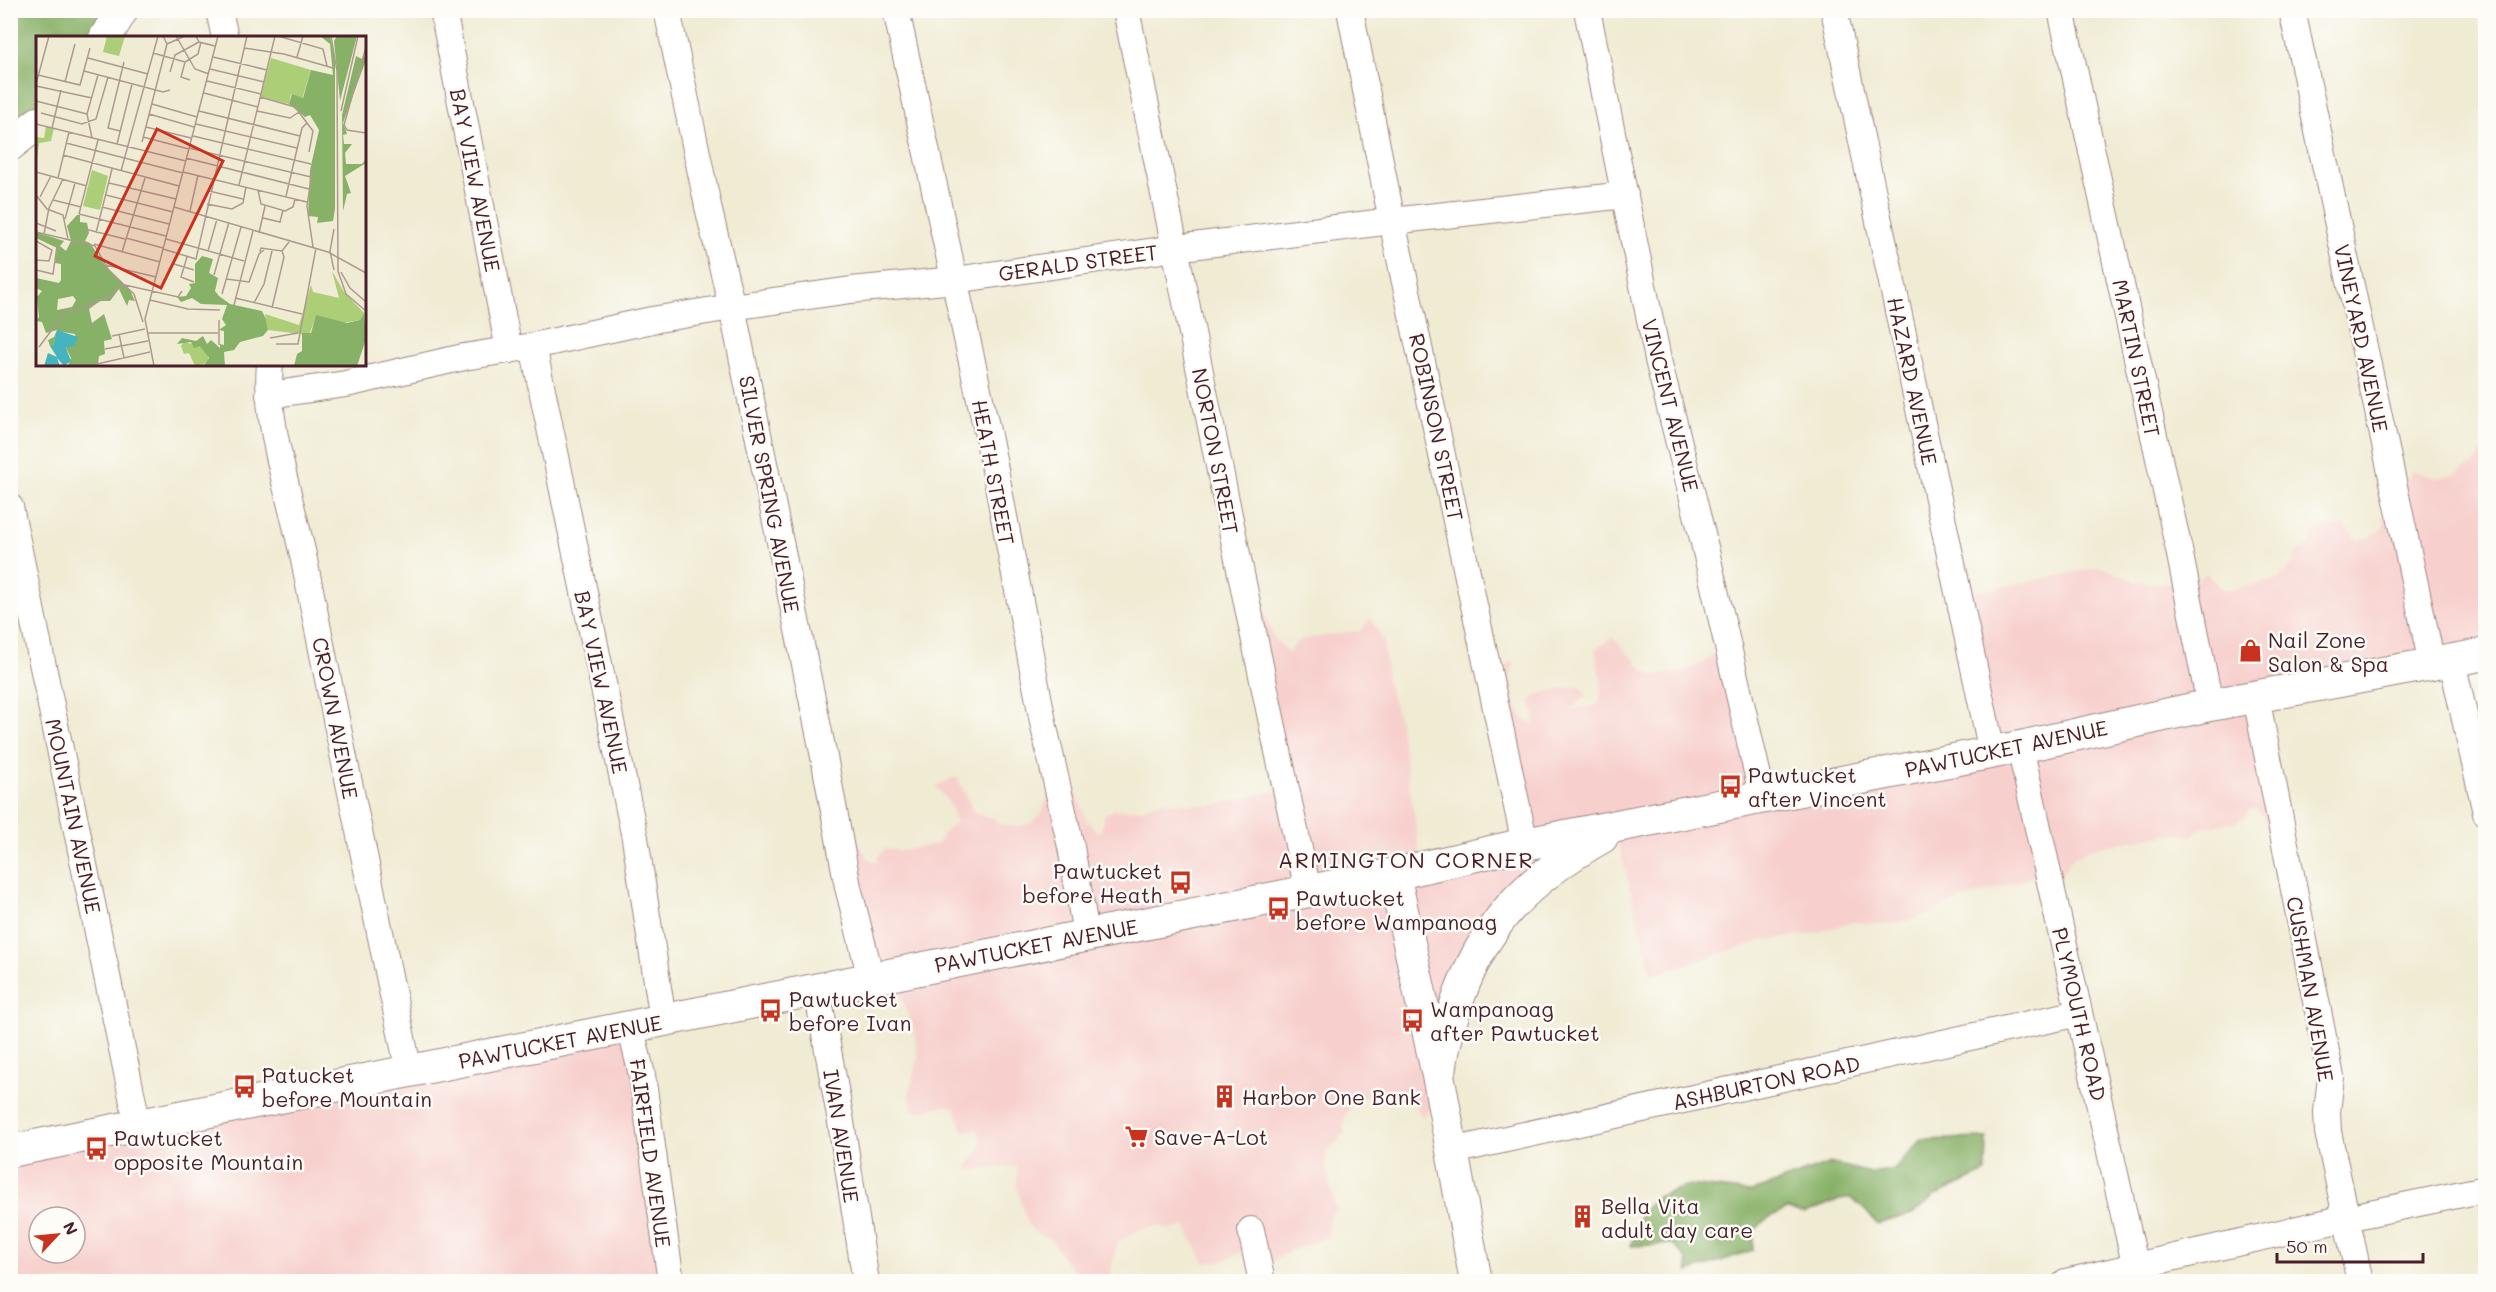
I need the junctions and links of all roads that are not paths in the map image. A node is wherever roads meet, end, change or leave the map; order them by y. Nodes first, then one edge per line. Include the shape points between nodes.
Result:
1 (219, 10) edge
2 (443, 10) edge
3 (667, 10) edge
4 (896, 10) edge
5 (1125, 10) edge
6 (1350, 10) edge
7 (1587, 10) edge
8 (1834, 10) edge
9 (2061, 10) edge
10 (2292, 10) edge
11 (225, 36) edge
12 (36, 125) edge
13 (10, 145) edge
14 (1625, 195) junction
15 (1392, 221) junction
16 (1176, 248) junction
17 (955, 280) junction
18 (732, 307) junction
19 (521, 348) junction
20 (270, 366) edge
21 (269, 395) junction
22 (10, 507) edge
23 (2486, 654) edge
24 (2442, 663) junction
25 (2256, 697) junction
26 (2210, 705) junction
27 (2006, 749) junction
28 (1763, 798) junction
29 (2486, 813) edge
30 (1620, 826) junction
31 (1525, 844) junction
32 (1394, 874) junction
33 (1308, 890) junction
34 (1086, 934) junction
35 (870, 978) junction
36 (817, 990) junction
37 (2079, 1013) junction
38 (663, 1020) junction
39 (630, 1026) junction
40 (410, 1072) junction
41 (1440, 1085) junction
42 (138, 1126) junction
43 (10, 1151) edge
44 (1452, 1151) junction
45 (2486, 1190) edge
46 (2346, 1218) junction
47 (1251, 1230) dead end
48 (2138, 1273) edge
49 (671, 1281) edge
50 (866, 1281) edge
51 (1262, 1281) edge
52 (1476, 1281) edge
53 (2066, 1281) edge
54 (2360, 1281) edge

1 - 11 street
2 - 19 street, BAY VIEW AVENUE
3 - 18 street, SILVER SPRING AVENUE
4 - 17 street, HEATH STREET
5 - 16 street, NORTON STREET
6 - 15 street, ROBINSON STREET
7 - 14 street, VINCENT AVENUE
8 - 27 street, HAZARD AVENUE
9 - 26 street, MARTIN STREET
10 - 24 street, VINEYARD AVENUE
12 - 13 main road
14 - 15 street, GERALD STREET
14 - 28 street, VINCENT AVENUE via 1659,364
15 - 16 street, GERALD STREET
15 - 31 street, ROBINSON STREET
16 - 17 street, GERALD STREET
16 - 33 street, NORTON STREET via 1262,683
17 - 18 street, GERALD STREET
17 - 34 street, HEATH STREET
18 - 19 street, GERALD STREET
18 - 35 street, SILVER SPRING AVENUE via 848,887
19 - 21 street, GERALD STREET via 346,384
19 - 38 street, BAY VIEW AVENUE via 635,838
20 - 21 street, CROWN AVENUE
21 - 40 street, CROWN AVENUE
22 - 42 street, MOUNTAIN AVENUE
23 - 24 main road, PAWTUCKET AVENUE
24 - 25 main road, PAWTUCKET AVENUE
24 - 29 street, VINEYARD AVENUE
25 - 26 main road, PAWTUCKET AVENUE
25 - 46 street, CUSHMAN AVENUE via 2331,1077 2328,1132
26 - 27 main road, PAWTUCKET AVENUE
27 - 28 main road, PAWTUCKET AVENUE
27 - 37 street, PLYMOUTH ROAD
28 - 30 main road, PAWTUCKET AVENUE
30 - 31 main road, PAWTUCKET AVENUE
30 - 41 main road via 1540,877 1495,924 1458,998 1442,1053
31 - 32 main road, PAWTUCKET AVENUE
32 - 33 main road, PAWTUCKET AVENUE
32 - 41 main road
33 - 34 main road, PAWTUCKET AVENUE
34 - 35 main road, PAWTUCKET AVENUE
35 - 36 main road, PAWTUCKET AVENUE
36 - 38 main road, PAWTUCKET AVENUE
36 - 50 street, IVAN AVENUE
37 - 44 street, ASHBURTON ROAD
37 - 48 street, PLYMOUTH ROAD
38 - 39 main road, PAWTUCKET AVENUE
39 - 40 main road, PAWTUCKET AVENUE
39 - 49 street, FAIRFIELD AVENUE via 642,1076
40 - 42 main road, PAWTUCKET AVENUE
41 - 44 main road
42 - 43 main road, PAWTUCKET AVENUE
44 - 52 main road
45 - 46 street
46 - 48 street
46 - 54 street, CUSHMAN AVENUE
47 - 51 street
48 - 53 street

